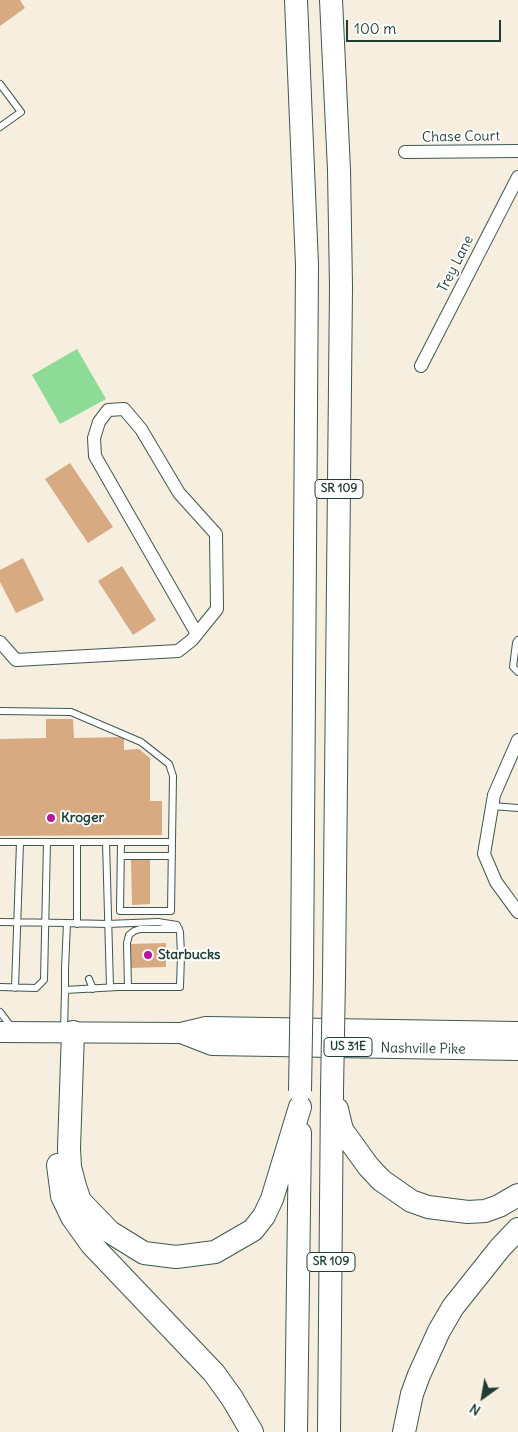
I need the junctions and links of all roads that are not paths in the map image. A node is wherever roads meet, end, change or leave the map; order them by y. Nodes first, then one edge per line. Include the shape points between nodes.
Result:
1 (296, 0) edge
2 (331, 0) edge
3 (0, 84) edge
4 (0, 127) edge
5 (518, 151) edge
6 (405, 152) dead end
7 (518, 177) edge
8 (421, 366) dead end
9 (197, 634) junction
10 (518, 640) edge
11 (0, 642) edge
12 (518, 672) edge
13 (0, 711) edge
14 (518, 740) edge
15 (492, 806) junction
16 (518, 808) edge
17 (0, 842) edge
18 (20, 842) junction
19 (46, 842) junction
20 (77, 842) junction
21 (106, 842) junction
22 (121, 842) junction
23 (172, 842) junction
24 (121, 856) junction
25 (172, 856) junction
26 (107, 890) junction
27 (120, 890) junction
28 (158, 911) junction
29 (518, 912) edge
30 (0, 922) edge
31 (18, 922) junction
32 (158, 922) junction
33 (45, 923) junction
34 (67, 923) junction
35 (77, 924) junction
36 (108, 924) junction
37 (179, 929) junction
38 (90, 980) dead end
39 (0, 987) edge
40 (110, 987) junction
41 (128, 987) junction
42 (15, 988) junction
43 (93, 989) junction
44 (65, 990) junction
45 (0, 1012) edge
46 (7, 1032) edge
47 (65, 1032) junction
48 (518, 1032) edge
49 (181, 1033) junction
50 (518, 1050) edge
51 (332, 1091) junction
52 (300, 1099) junction
53 (518, 1195) edge
54 (518, 1229) edge
55 (252, 1432) edge
56 (296, 1432) edge
57 (330, 1432) edge
58 (404, 1432) edge

1 - 52 highway, SR 109, bridge via 307,265
2 - 51 highway, SR 109, bridge via 341,286
3 - 4 lane via 21,112
5 - 6 street, Chase Court
7 - 8 street, Trey Lane
9 - 9 street via 217,609 216,534 179,493 141,429 124,409 108,410 99,422 94,438 95,456
9 - 11 street via 178,651 16,660
10 - 12 lane via 514,667
13 - 23 lane via 71,712 141,742 169,764 173,776
14 - 15 street
15 - 16 lane
15 - 29 street via 484,854 496,882
17 - 18 lane
18 - 19 lane
18 - 31 lane
19 - 20 lane
19 - 33 lane
20 - 21 lane
20 - 35 lane
21 - 22 lane
21 - 26 lane
22 - 23 lane
22 - 24 lane
23 - 25 lane
24 - 25 lane
24 - 27 lane
25 - 28 lane via 171,911
26 - 27 lane
26 - 36 lane
27 - 28 lane via 120,910
28 - 32 lane
30 - 31 lane
31 - 33 lane
31 - 42 lane
32 - 36 lane
32 - 37 lane via 176,925
33 - 34 lane
33 - 42 lane via 44,980 36,988
34 - 35 lane
34 - 44 lane
35 - 36 lane
36 - 40 lane
37 - 41 lane via 140,929 129,935
37 - 41 lane via 182,955 180,987
38 - 43 lane
39 - 42 lane
40 - 41 lane
40 - 43 lane
43 - 44 lane
44 - 47 lane
45 - 46 lane
46 - 47 main road, Nashville Pike / US 31E
47 - 49 main road, Nashville Pike / US 31E
47 - 52 highway via 70,1167 80,1201 110,1232 144,1253 176,1257 215,1252 252,1230 272,1199
47 - 55 highway via 58,1172 62,1196 92,1245 214,1373
48 - 49 main road, Nashville Pike / US 31E via 206,1027
49 - 50 main road, Nashville Pike / US 31E via 212,1045
51 - 53 highway via 342,1130 381,1180 410,1201 428,1207 468,1212 485,1211
51 - 57 highway, SR 109
52 - 56 highway, SR 109
54 - 58 highway via 452,1307 419,1375

